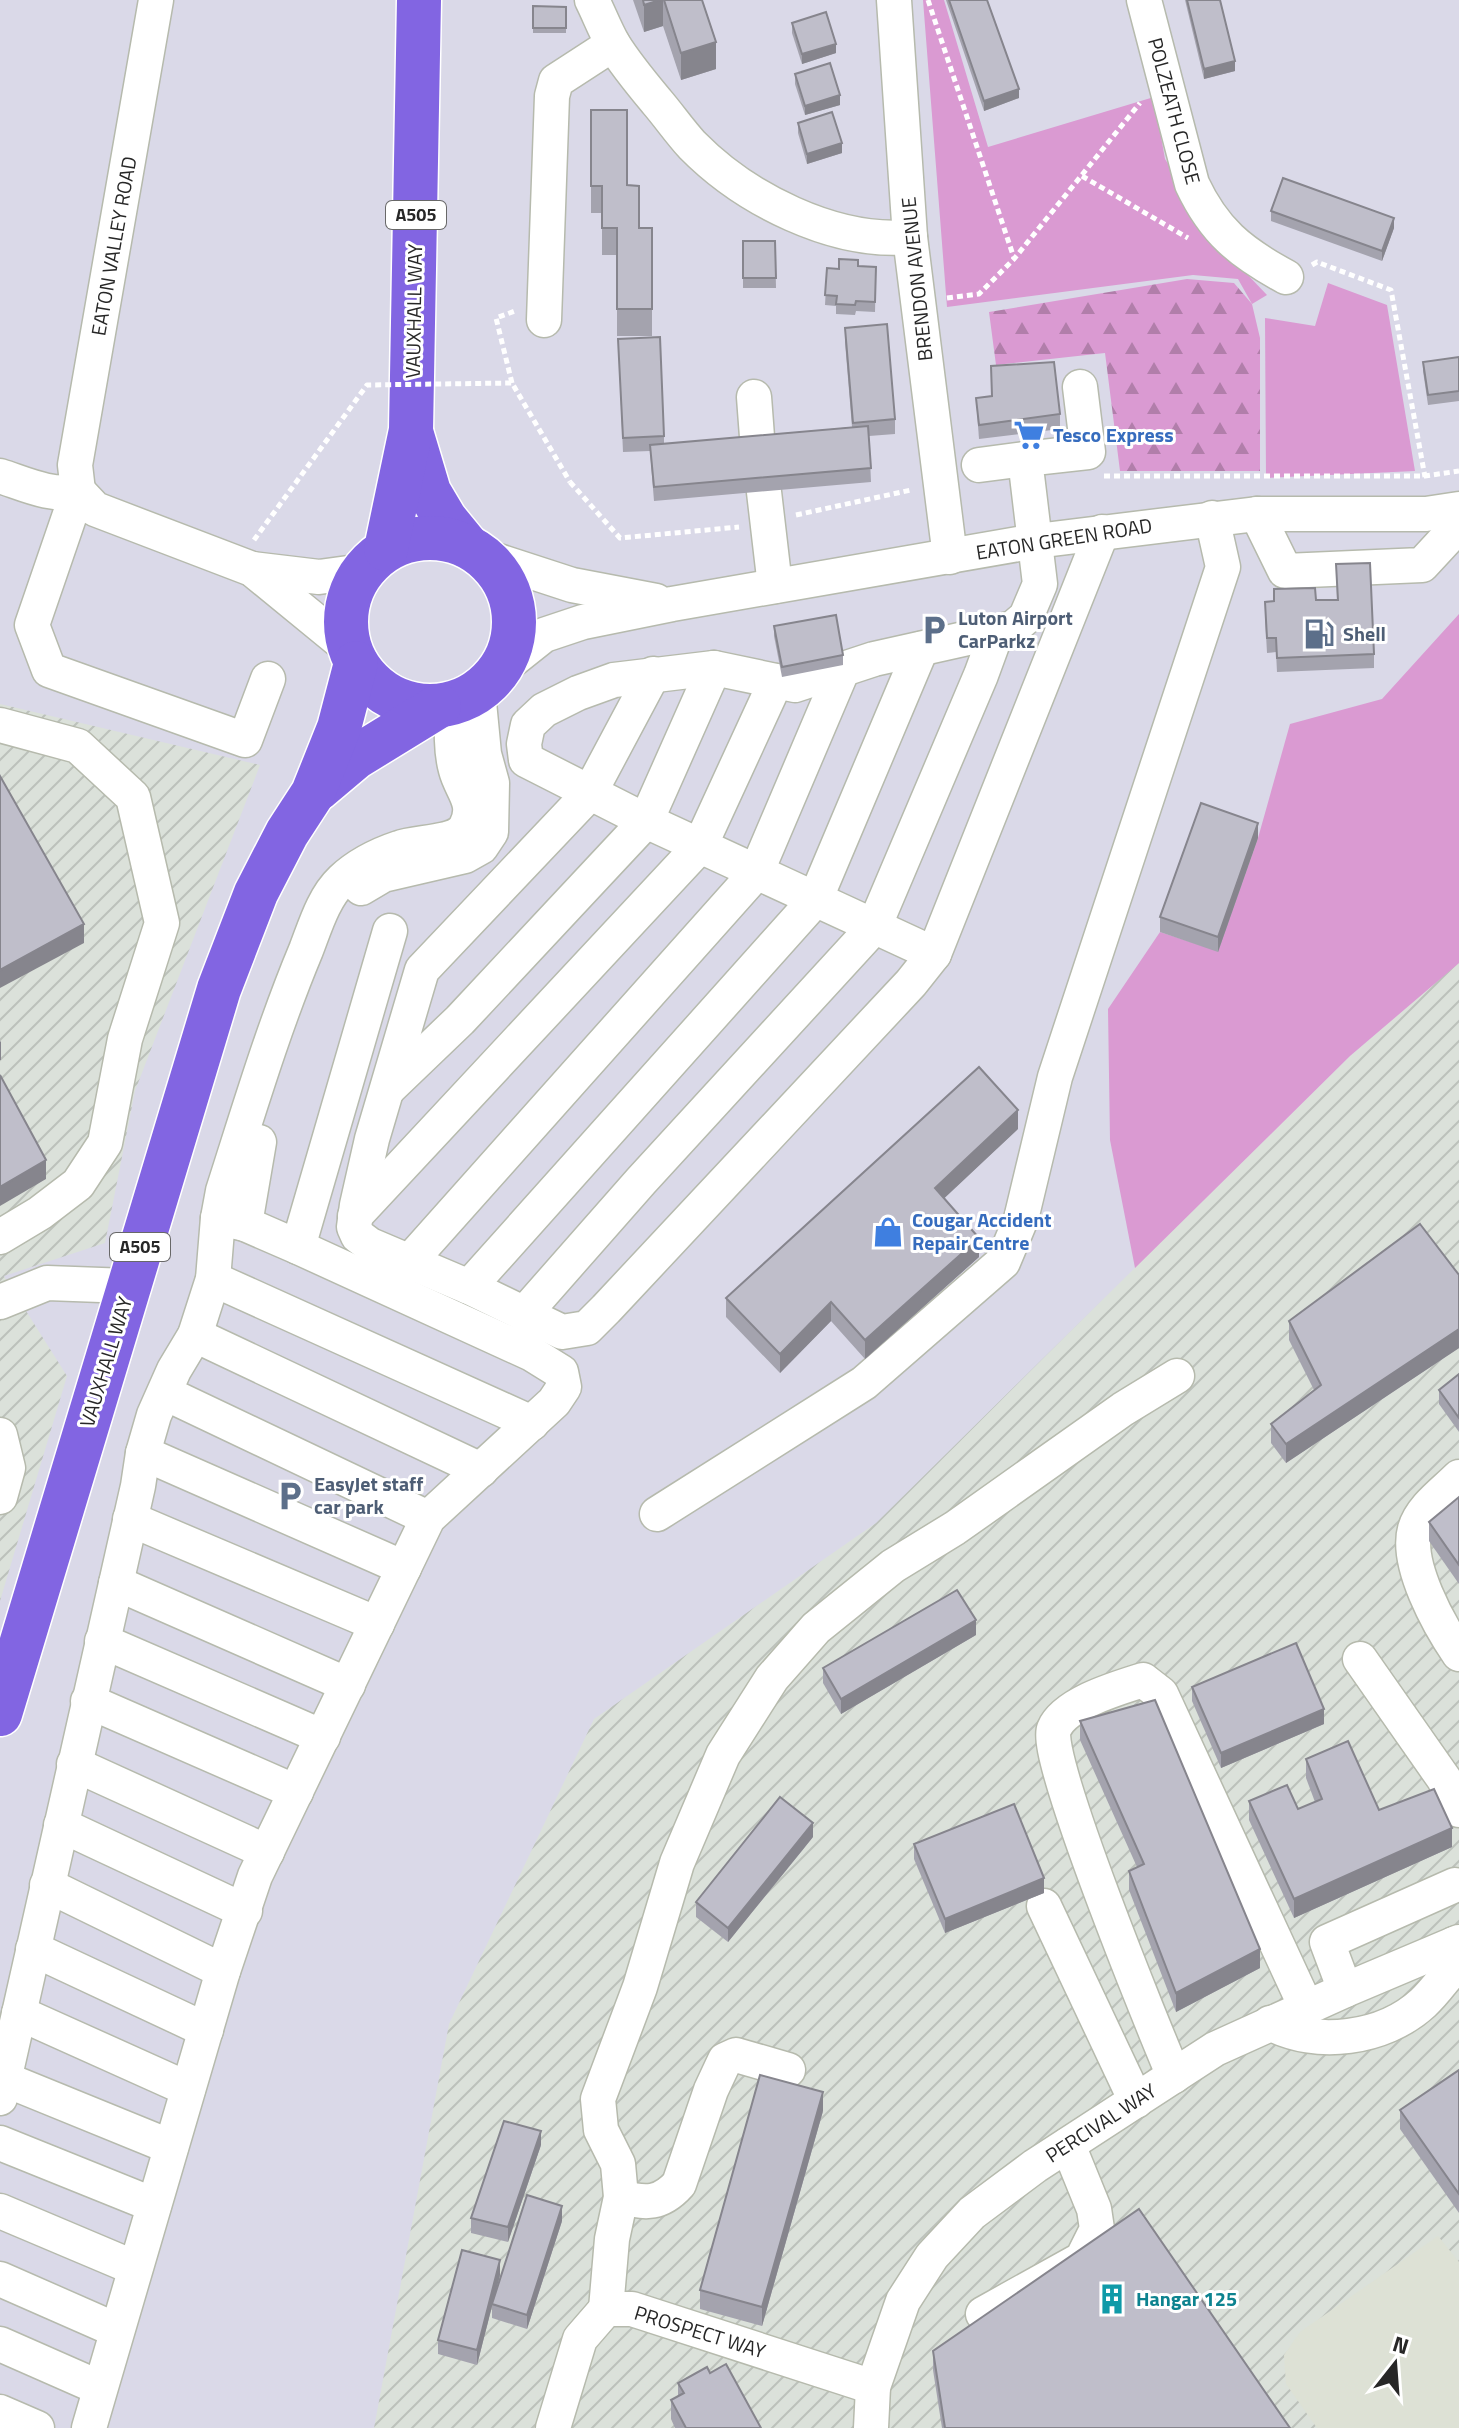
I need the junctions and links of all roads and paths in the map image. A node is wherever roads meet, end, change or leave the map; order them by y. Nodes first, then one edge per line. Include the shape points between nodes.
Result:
1 (156, 0) edge
2 (419, 0) edge
3 (592, 0) edge
4 (894, 0) edge
5 (928, 0) edge
6 (1144, 0) edge
7 (613, 44) junction
8 (1163, 75) junction
9 (1082, 176) junction
10 (910, 237) junction
11 (1191, 240) dead end
12 (1014, 259) junction
13 (1286, 277) joint
14 (918, 301) junction
15 (496, 318) dead end
16 (544, 320) dead end
17 (512, 383) junction
18 (1080, 387) dead end
19 (754, 397) dead end
20 (411, 430) junction
21 (758, 450) edge
22 (1025, 459) junction
23 (979, 465) dead end
24 (0, 476) edge
25 (570, 482) dead end
26 (78, 491) junction
27 (764, 492) edge
28 (1442, 511) edge
29 (1257, 514) junction
30 (1212, 518) junction
31 (1459, 525) edge
32 (1102, 532) junction
33 (1036, 541) junction
34 (475, 551) junction
35 (253, 554) junction
36 (950, 557) junction
37 (374, 560) junction
38 (775, 586) junction
39 (672, 604) junction
40 (996, 634) junction
41 (921, 649) junction
42 (353, 656) junction
43 (714, 668) junction
44 (842, 671) junction
45 (653, 674) junction
46 (268, 679) dead end
47 (776, 681) junction
48 (468, 693) junction
49 (0, 725) edge
50 (313, 793) junction
51 (589, 794) junction
52 (646, 821) junction
53 (700, 846) junction
54 (756, 873) junction
55 (815, 900) junction
56 (874, 927) junction
57 (390, 931) dead end
58 (934, 954) junction
59 (387, 1090) junction
60 (355, 1216) junction
61 (231, 1221) junction
62 (0, 1237) edge
63 (298, 1247) junction
64 (410, 1261) junction
65 (213, 1279) junction
66 (128, 1286) junction
67 (469, 1287) junction
68 (0, 1302) edge
69 (524, 1314) junction
70 (195, 1335) junction
71 (1177, 1376) dead end
72 (165, 1393) junction
73 (532, 1423) junction
74 (0, 1435) edge
75 (143, 1453) junction
76 (481, 1470) junction
77 (1459, 1477) edge
78 (0, 1497) edge
79 (657, 1514) dead end
80 (428, 1518) junction
81 (130, 1519) junction
82 (404, 1568) junction
83 (116, 1583) junction
84 (377, 1624) junction
85 (102, 1641) junction
86 (1459, 1654) edge
87 (1360, 1659) dead end
88 (348, 1685) junction
89 (88, 1701) junction
90 (0, 1714) edge
91 (323, 1737) junction
92 (74, 1764) junction
93 (296, 1792) junction
94 (1459, 1810) edge
95 (61, 1825) junction
96 (267, 1852) junction
97 (47, 1885) junction
98 (1455, 1885) dead end
99 (1044, 1906) dead end
100 (245, 1911) junction
101 (1457, 1943) edge
102 (33, 1949) junction
103 (223, 1971) junction
104 (1345, 1990) junction
105 (1306, 2007) junction
106 (19, 2013) junction
107 (1270, 2023) junction
108 (206, 2030) junction
109 (788, 2070) dead end
110 (1174, 2076) junction
111 (2, 2089) edge
112 (188, 2089) junction
113 (1136, 2101) junction
114 (0, 2143) edge
115 (1068, 2145) junction
116 (171, 2147) junction
117 (621, 2197) junction
118 (154, 2205) junction
119 (0, 2211) edge
120 (135, 2268) junction
121 (0, 2279) edge
122 (606, 2309) junction
123 (983, 2314) edge
124 (116, 2330) junction
125 (0, 2344) edge
126 (873, 2387) junction
127 (100, 2388) junction
128 (0, 2412) edge
129 (555, 2427) edge
130 (37, 2428) edge
131 (89, 2428) edge
132 (871, 2428) edge

1 - 26 street, EATON VALLEY ROAD via 75,465
2 - 20 main road, VAUXHALL WAY / A505
3 - 7 street
4 - 10 street, BRENDON AVENUE
5 - 12 path
6 - 8 street, POLZEATH CLOSE
7 - 10 street via 693,145 763,199 841,232
7 - 16 street via 556,81 552,96
8 - 9 path
8 - 13 street, POLZEATH CLOSE via 1203,208 1219,231
9 - 11 path
9 - 12 path
10 - 14 street, BRENDON AVENUE
12 - 14 path via 979,294
13 - 28 path via 1317,262 1391,290 1427,491
14 - 36 street, BRENDON AVENUE
15 - 17 path
17 - 25 path, bridge
17 - 35 path, bridge via 367,385
18 - 22 street via 1088,452
19 - 21 street
20 - 34 main road, VAUXHALL WAY / A505 via 429,492
20 - 37 main road, VAUXHALL WAY / A505
22 - 23 street
22 - 33 street
24 - 26 street via 49,492
26 - 35 street via 95,509
26 - 46 street, EATON VALLEY ROAD via 32,625 49,670 245,740
27 - 38 street
28 - 29 street, EATON GREEN ROAD
29 - 30 street, EATON GREEN ROAD
29 - 31 street via 1285,571 1422,565
30 - 32 street, EATON GREEN ROAD
30 - 79 street via 1223,567 1055,1077 1021,1219 1003,1262 864,1383
32 - 33 street, EATON GREEN ROAD
32 - 58 street
33 - 36 street, EATON GREEN ROAD
33 - 40 street via 1040,584 1026,617
34 - 37 main road via 446,539 419,538
34 - 39 street, EATON GREEN ROAD via 572,585
34 - 48 main road via 498,571 510,592 515,621 511,649
35 - 37 street via 319,577
35 - 42 street
36 - 38 street, EATON GREEN ROAD
37 - 42 main road via 351,592 346,630
38 - 39 street, EATON GREEN ROAD
39 - 48 street, EATON GREEN ROAD via 544,635
40 - 41 street
40 - 56 street
41 - 44 street
41 - 55 street
42 - 48 main road via 367,679 389,697 416,706
42 - 50 main road, VAUXHALL WAY / A505 via 339,728
43 - 45 street
43 - 47 street
43 - 52 street
44 - 47 street via 795,685
44 - 54 street
45 - 51 street
45 - 51 street via 578,693 544,710 528,725 526,760
47 - 53 street
48 - 50 main road, VAUXHALL WAY / A505 via 356,757
48 - 61 street via 492,783 491,832 481,847 465,856 383,875 346,903 329,929
49 - 62 street via 78,746 133,797 162,923 125,1039 105,1143 78,1184
50 - 66 main road, VAUXHALL WAY / A505 via 256,893 219,989
51 - 52 street
51 - 59 street via 422,970
52 - 53 street
52 - 59 street via 460,1020
53 - 54 street
53 - 60 street
54 - 55 street
54 - 64 street
55 - 56 street
55 - 67 street
56 - 58 street
56 - 69 street
57 - 63 street
58 - 69 street via 587,1328 562,1332
59 - 60 street
60 - 64 street via 358,1236
61 - 63 street
61 - 65 street
63 - 73 street via 561,1372 564,1387
64 - 67 street
65 - 70 street
65 - 73 street
66 - 68 street via 47,1283
66 - 90 main road, VAUXHALL WAY / A505
67 - 69 street
70 - 72 street
70 - 76 street
71 - 117 street via 893,1566 816,1628 772,1678 723,1755 677,1863 640,1987 598,2099 601,2130 618,2164
72 - 75 street
72 - 80 street
73 - 76 street
74 - 78 street via 8,1468
75 - 81 street
75 - 82 street
76 - 80 street
77 - 86 street via 1422,1514 1413,1545 1427,1599
80 - 82 street
81 - 83 street
81 - 84 street
82 - 84 street
83 - 85 street
83 - 88 street
84 - 88 street
85 - 89 street
85 - 91 street
87 - 94 street via 1444,1779
88 - 91 street
89 - 92 street
89 - 93 street
91 - 93 street
92 - 95 street
92 - 96 street
93 - 96 street
95 - 97 street
95 - 100 street
96 - 100 street
97 - 102 street
97 - 103 street
98 - 104 street via 1327,1942
99 - 113 street
100 - 103 street
101 - 104 street, PERCIVAL WAY
101 - 107 street via 1456,1965 1422,2004 1383,2029 1327,2038 1288,2033
102 - 106 street
102 - 108 street
103 - 108 street
104 - 105 street, PERCIVAL WAY
105 - 107 street, PERCIVAL WAY
105 - 110 street via 1161,1694 1143,1680 1094,1696 1057,1722 1051,1733 1055,1754 1091,1865
106 - 111 street
106 - 112 street
107 - 110 street, PERCIVAL WAY
108 - 112 street
109 - 117 street via 736,2055 725,2060 679,2184 655,2202
110 - 113 street, PERCIVAL WAY
111 - 116 street
112 - 116 street
113 - 115 street, PERCIVAL WAY
114 - 118 street
115 - 123 street via 1097,2229 1082,2259
115 - 126 street, PERCIVAL WAY via 972,2213 932,2256 903,2301
116 - 118 street
117 - 122 street
118 - 120 street
119 - 120 street
120 - 124 street
121 - 124 street
122 - 126 street, PROSPECT WAY via 632,2309
122 - 129 street, PROSPECT WAY via 580,2339
124 - 127 street
125 - 127 street
126 - 132 street, PERCIVAL WAY
127 - 131 street
128 - 130 street

